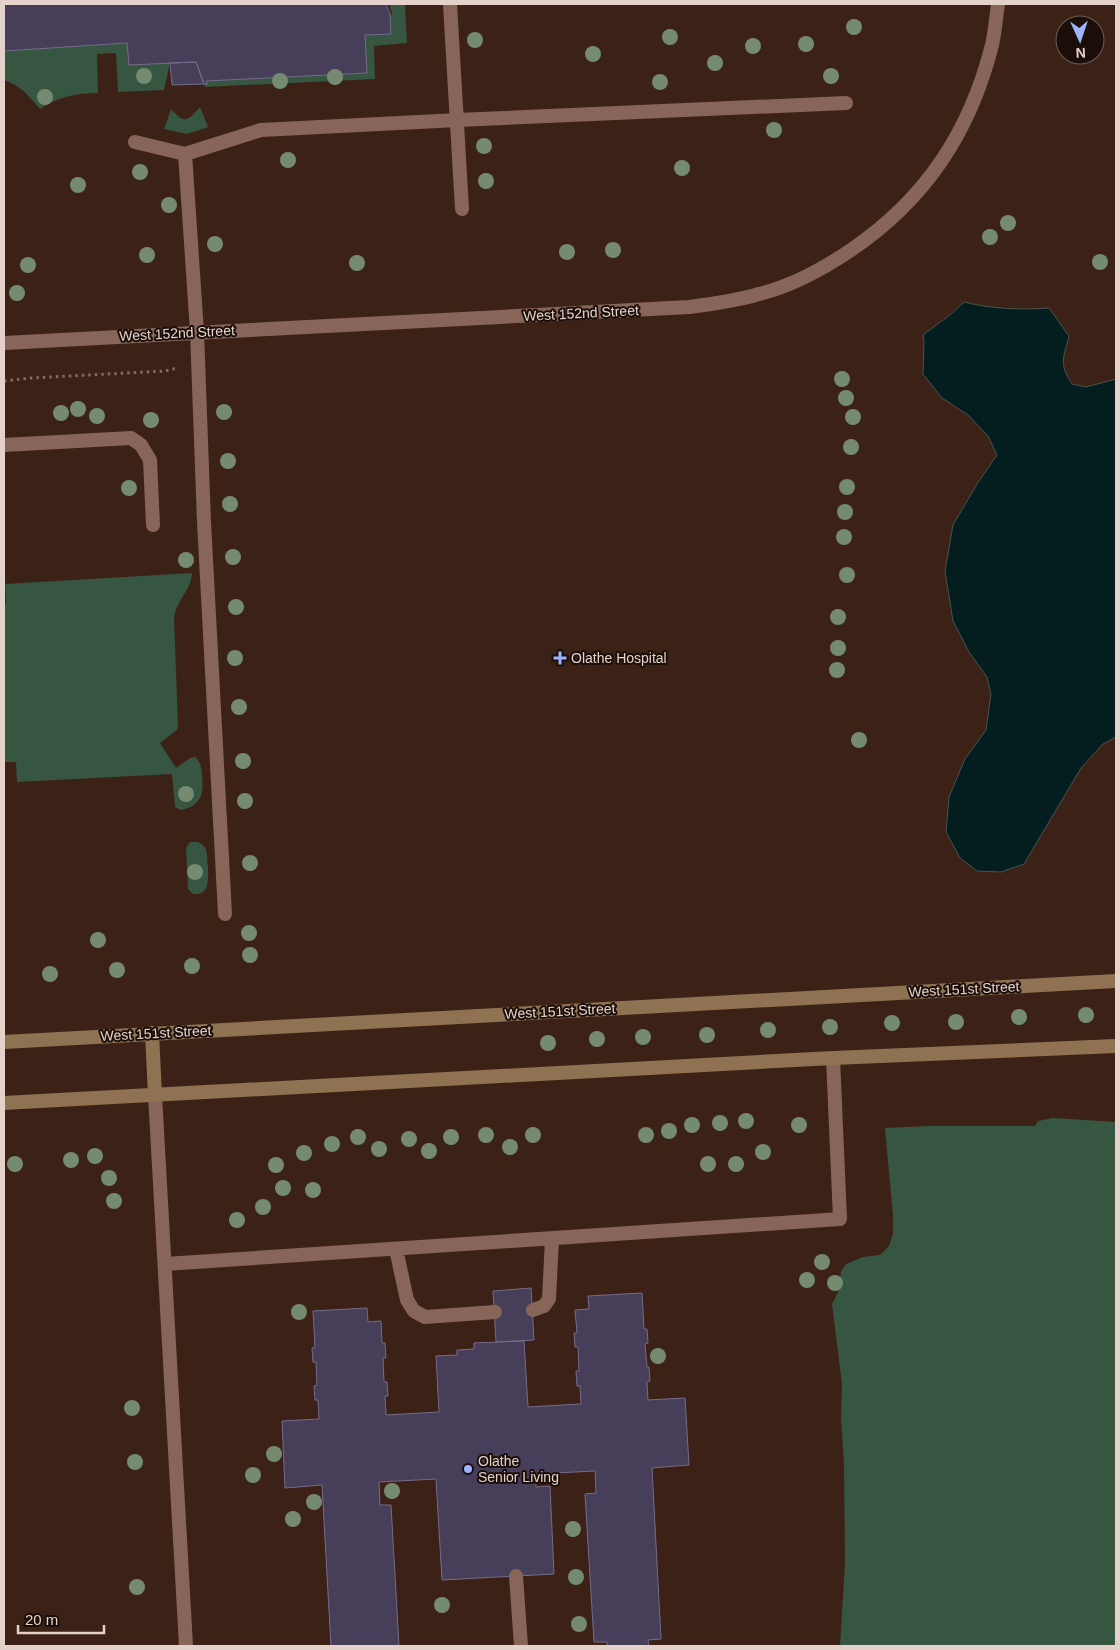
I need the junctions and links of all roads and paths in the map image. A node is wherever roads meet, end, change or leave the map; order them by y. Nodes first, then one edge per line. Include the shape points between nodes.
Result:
1 (450, 4) edge
2 (998, 4) edge
3 (846, 103) dead end
4 (458, 120) junction
5 (135, 142) dead end
6 (185, 154) junction
7 (462, 209) dead end
8 (197, 332) junction
9 (4, 343) edge
10 (178, 368) dead end
11 (4, 381) edge
12 (4, 445) edge
13 (153, 525) dead end
14 (225, 914) dead end
15 (1116, 981) edge
16 (152, 1033) junction
17 (4, 1042) edge
18 (1116, 1046) edge
19 (833, 1058) junction
20 (155, 1095) junction
21 (4, 1103) edge
22 (552, 1239) junction
23 (396, 1249) junction
24 (164, 1264) junction
25 (533, 1310) dead end
26 (495, 1312) dead end
27 (516, 1576) dead end
28 (186, 1646) edge
29 (521, 1646) edge

1 - 4 street
2 - 8 street, West 152nd Street via 992,44 979,88 964,124 925,184 899,213 867,239 834,262 798,280 761,294 688,307
3 - 4 street
4 - 6 street via 261,130
4 - 7 street
5 - 6 street
6 - 8 street
8 - 9 street, West 152nd Street
8 - 14 street
10 - 11 path
12 - 13 street via 131,438 141,445 150,460
15 - 16 main road, West 151st Street
16 - 17 main road, West 151st Street
16 - 20 main road
18 - 19 main road
19 - 20 main road
19 - 22 street via 840,1220
20 - 21 main road
20 - 24 street
22 - 23 street
22 - 25 street via 548,1299 544,1306
23 - 24 street
23 - 26 street via 407,1300 414,1311 424,1316
24 - 28 street
27 - 29 street

